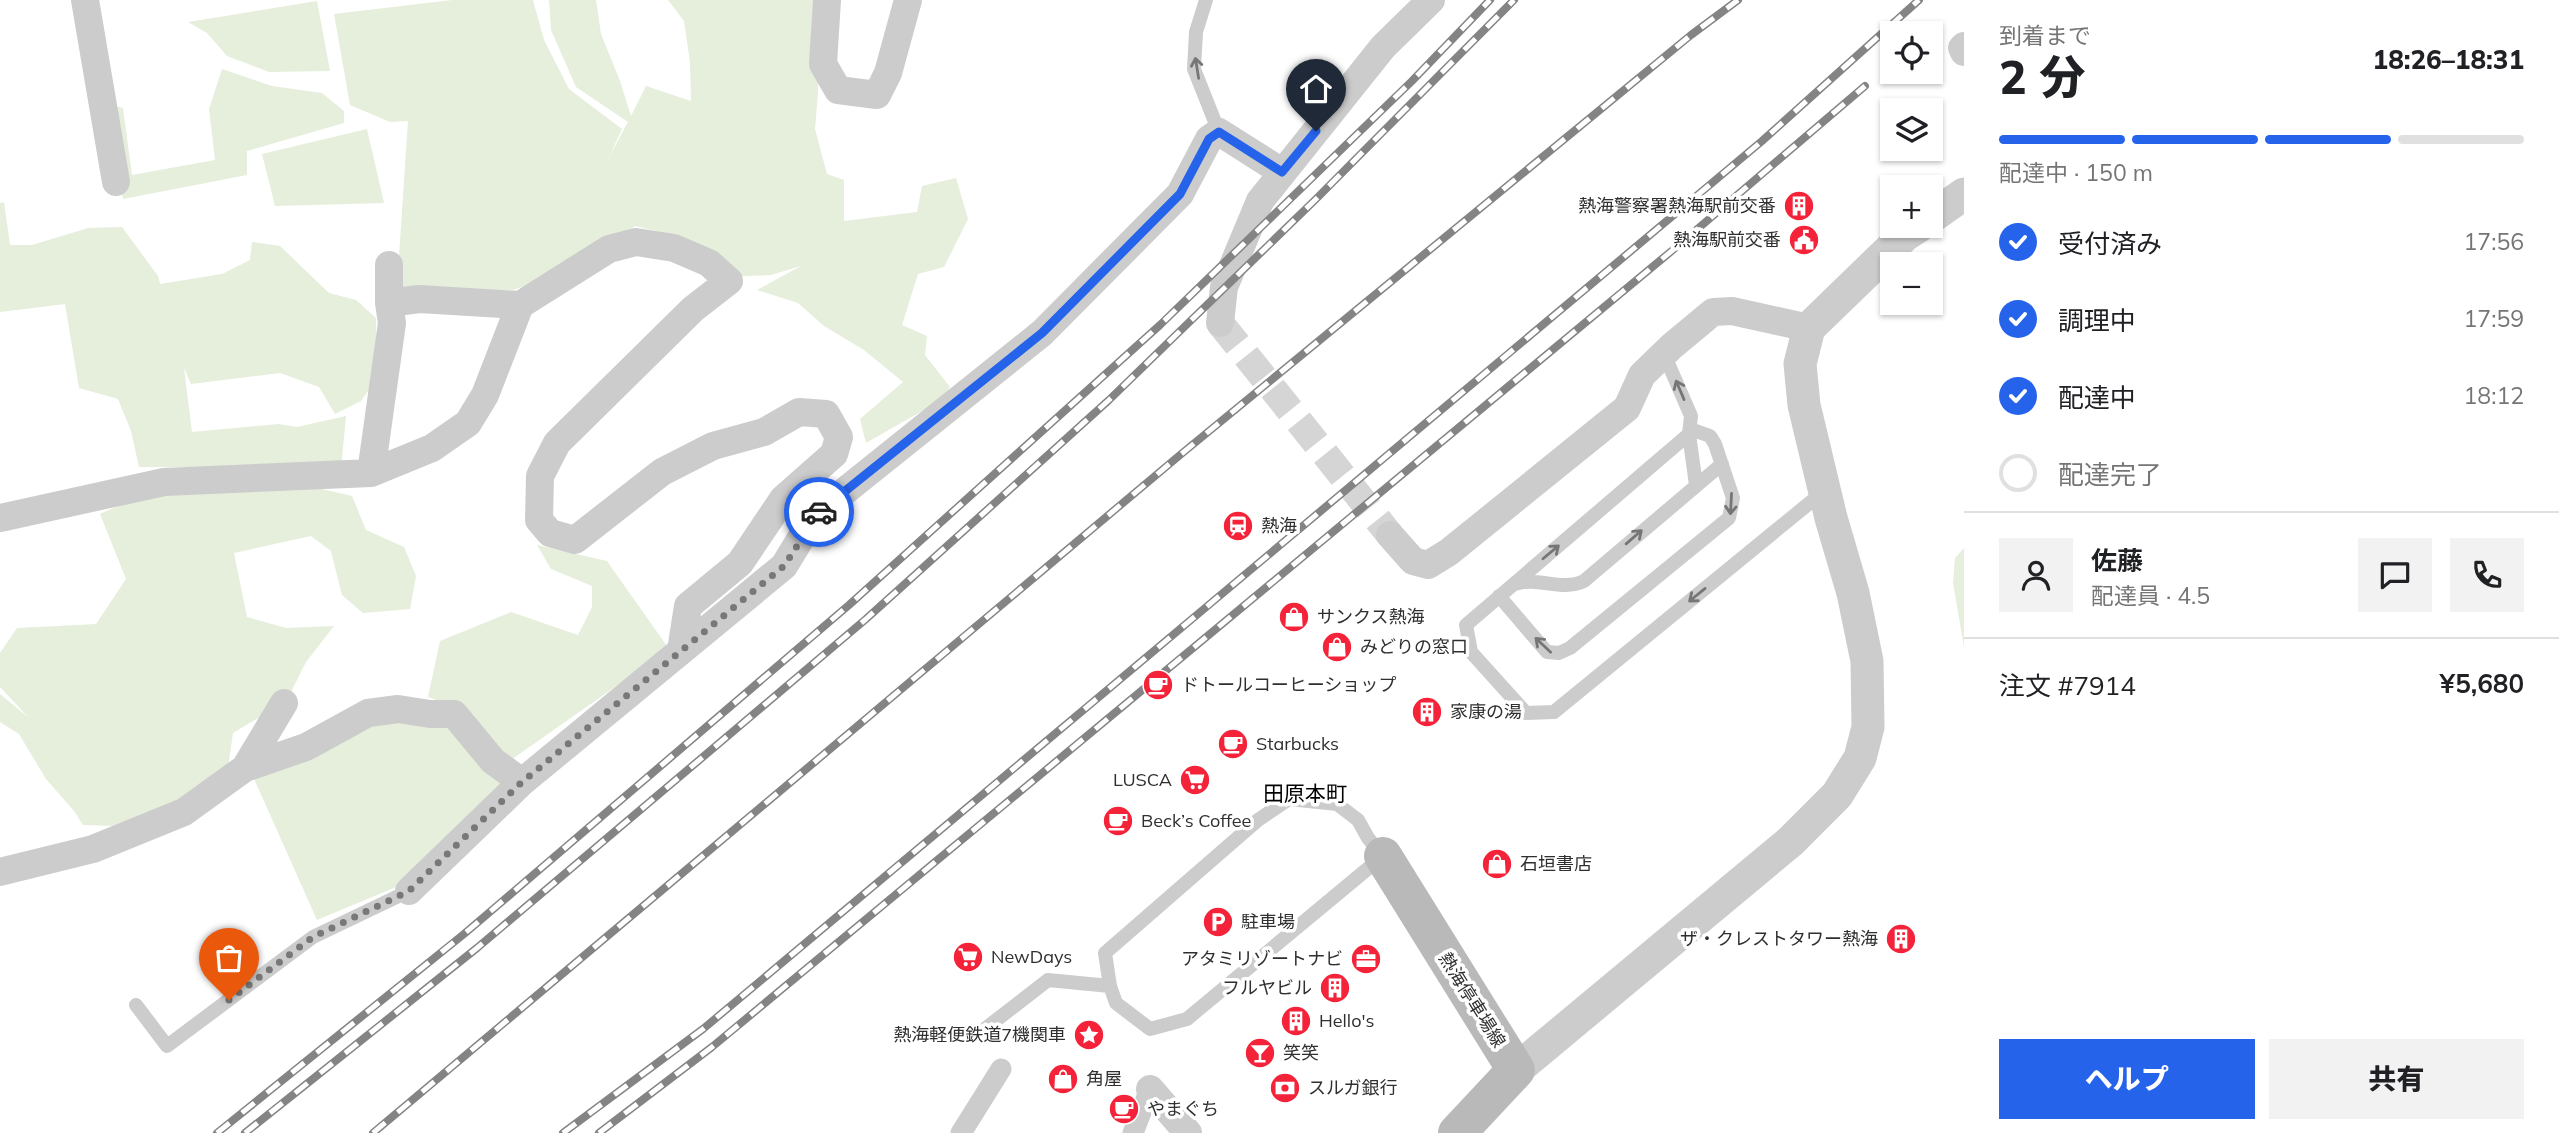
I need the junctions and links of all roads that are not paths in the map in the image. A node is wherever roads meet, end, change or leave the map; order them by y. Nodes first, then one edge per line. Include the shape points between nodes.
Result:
1 (85, 0) edge
2 (827, 0) edge
3 (908, 0) edge
4 (1206, 0) edge
5 (1431, 0) edge
6 (1964, 46) edge
7 (1964, 52) edge
8 (1219, 132) junction
9 (1282, 172) junction
10 (116, 182) dead end
11 (1964, 194) edge
12 (1943, 209) edge
13 (1902, 238) edge
14 (389, 265) dead end
15 (390, 303) junction
16 (520, 305) junction
17 (1220, 323) dead end
18 (1809, 328) junction
19 (1672, 346) junction
20 (1689, 434) junction
21 (1722, 464) junction
22 (371, 473) junction
23 (1696, 485) junction
24 (1826, 490) junction
25 (0, 518) edge
26 (1390, 535) tunnel mouth
27 (1511, 586) junction
28 (1499, 596) junction
29 (681, 651) junction
30 (284, 703) dead end
31 (244, 768) junction
32 (522, 782) junction
33 (1383, 856) junction
34 (0, 872) edge
35 (409, 891) joint
36 (1110, 986) junction
37 (136, 1005) dead end
38 (977, 1035) dead end
39 (1001, 1069) dead end
40 (1516, 1070) junction
41 (1150, 1089) joint
42 (961, 1133) edge
43 (1133, 1133) edge
44 (1188, 1133) edge
45 (1457, 1133) edge

1 - 10 street
2 - 3 street via 823,64 838,90 877,95 888,73
8 -> 4 lane via 1194,69 1196,32
5 - 9 street via 1383,47
6 - 7 street
8 - 9 street
8 - 29 street via 1209,139 1180,194 1042,333 815,515 784,566
9 - 17 street via 1260,201 1224,288
11 - 12 street
13 - 18 street
14 - 15 street
15 - 16 street via 419,299
15 - 22 street via 392,323
16 - 22 street via 485,395 468,423 432,448
16 - 29 street via 609,249 636,242 686,253 709,263 729,281 693,309 557,443 540,476 539,520 550,533 575,540 662,472 713,446 764,432 799,412 826,414 839,437 834,454 783,499 740,564 688,607
18 - 19 street via 1732,311 1713,312
18 - 24 street via 1800,364 1804,405
20 -> 19 lane via 1691,416 1667,360
19 - 26 street via 1642,375 1627,408 1449,552 1428,565 1413,561
20 - 21 lane via 1696,431 1710,436
20 - 23 lane
27 -> 20 lane
21 - 23 lane
21 -> 28 lane via 1733,498 1729,518 1570,649 1547,652
22 - 25 street via 164,482
27 -> 23 lane via 1526,580 1577,584
24 -> 28 lane via 1554,712 1526,713 1471,652 1466,625
24 - 40 street via 1867,661 1868,727 1860,758 1837,795 1791,841
27 - 28 lane
29 - 32 street
30 - 31 street
31 - 32 street via 306,747 368,713 398,709 454,714 494,761
31 - 34 street via 184,812 93,849
32 - 35 street
33 - 36 lane via 1187,1019 1150,1029 1116,1003
33 - 36 lane via 1358,820 1337,804 1289,799 1258,820 1105,953
33 - 40 main road, 熱海停車場線
35 - 37 lane via 313,937 167,1046
36 - 38 lane via 1048,981
39 - 42 street
40 - 45 main road
41 - 43 street
41 - 44 street

